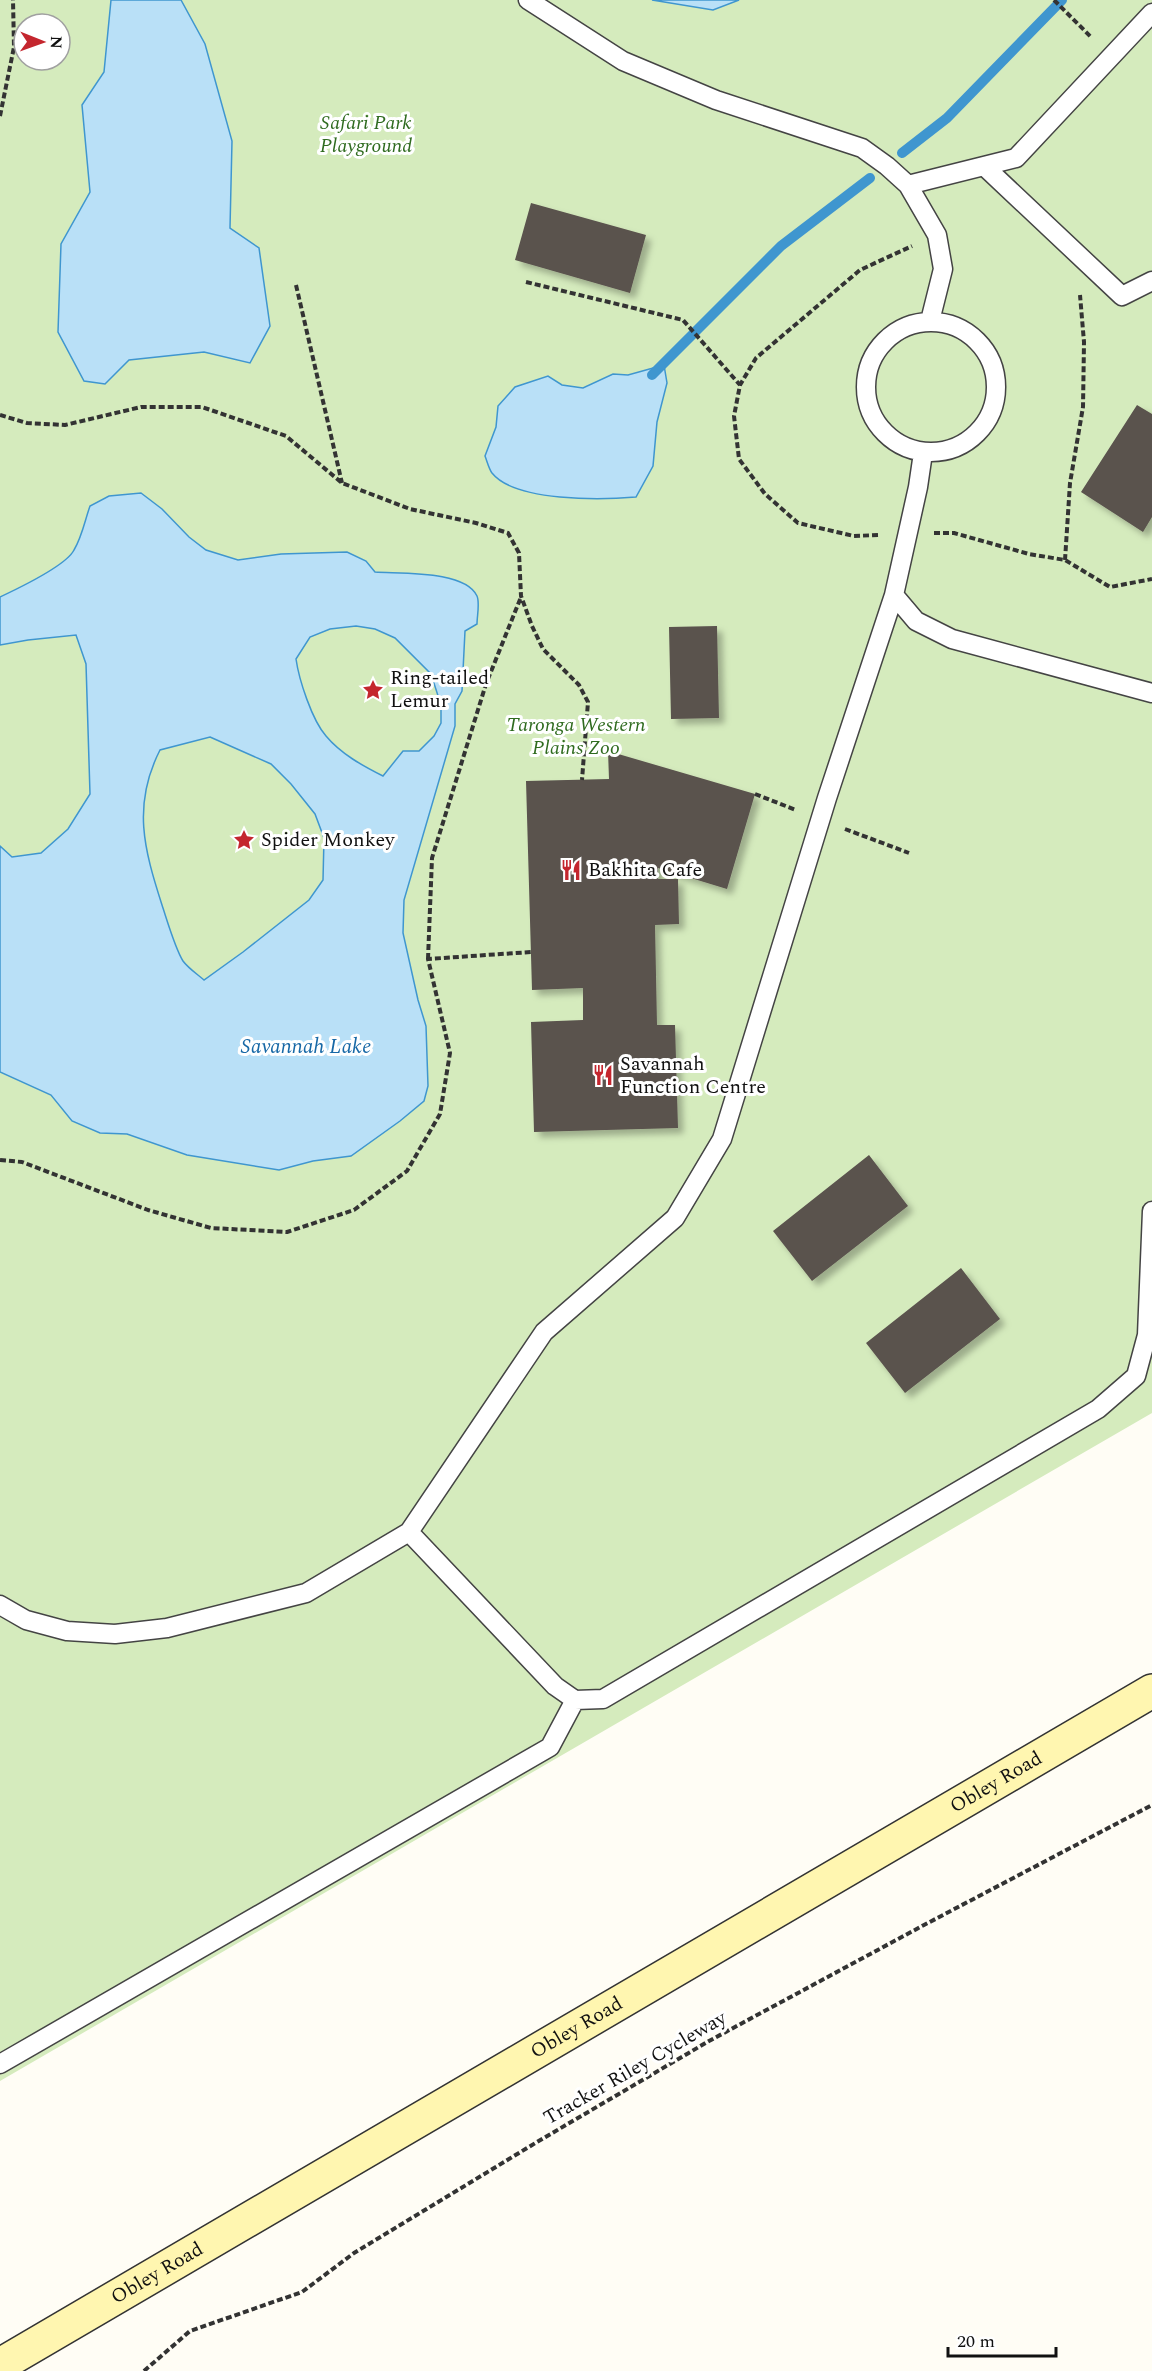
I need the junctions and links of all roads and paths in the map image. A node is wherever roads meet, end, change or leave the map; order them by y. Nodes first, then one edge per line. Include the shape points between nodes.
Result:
1 (13, 0) edge
2 (528, 0) edge
3 (1054, 0) edge
4 (1152, 13) edge
5 (1075, 21) dead end
6 (0, 116) edge
7 (984, 166) junction
8 (908, 185) junction
9 (937, 235) junction
10 (1076, 252) junction
11 (1152, 280) edge
12 (526, 282) dead end
13 (296, 285) dead end
14 (930, 321) junction
15 (740, 385) junction
16 (0, 415) edge
17 (923, 453) junction
18 (342, 483) junction
19 (908, 534) junction
20 (1065, 560) junction
21 (1152, 579) edge
22 (894, 595) junction
23 (521, 596) junction
24 (1152, 693) edge
25 (582, 780) dead end
26 (531, 952) dead end
27 (428, 959) junction
28 (0, 1161) edge
29 (1152, 1211) edge
30 (409, 1532) junction
31 (0, 1605) edge
32 (1152, 1692) edge
33 (575, 1700) junction
34 (1152, 1805) edge
35 (0, 2064) edge
36 (0, 2365) edge
37 (144, 2371) edge

1 - 6 path via 14,47
2 - 8 lane via 623,60 716,100 862,148
3 - 5 path
4 - 7 lane via 1016,158
7 - 8 lane
7 - 10 lane
8 - 9 lane
9 - 14 lane via 943,269
9 - 15 path via 860,270 756,358
10 - 11 lane via 1122,296
10 - 20 path via 1084,342 1083,407 1070,483
12 - 15 path via 683,320
13 - 18 path
14 - 17 lane via 909,325 890,335 875,352 866,372 868,405 884,434 902,447
14 - 17 lane via 950,324 980,344 990,359 996,394 992,412 964,444
15 - 19 path via 734,416 740,459 765,494 798,523 854,536
16 - 18 path via 27,423 65,425 141,407 202,408 286,436
17 - 19 lane
18 - 23 path via 410,509 508,533 519,553
19 - 20 path via 954,533
19 - 22 lane
20 - 21 path via 1110,587
22 - 24 lane via 916,621 952,639
22 - 30 lane via 722,1139 675,1218 544,1332
23 - 25 path via 543,649 579,685 588,702
23 - 27 path via 486,684 432,858
26 - 27 path
27 - 28 path via 450,1053 440,1114 407,1171 354,1210 287,1232 211,1228 148,1210 22,1162
29 - 33 lane via 1147,1335 1136,1376 1098,1409 603,1699
30 - 31 lane via 306,1593 167,1628 115,1634 68,1631 26,1620
30 - 33 lane via 555,1686
32 - 36 street, Obley Road
33 - 35 lane via 550,1747
34 - 37 path, Tracker Riley Cycleway via 710,2041 364,2247 302,2292 190,2331

